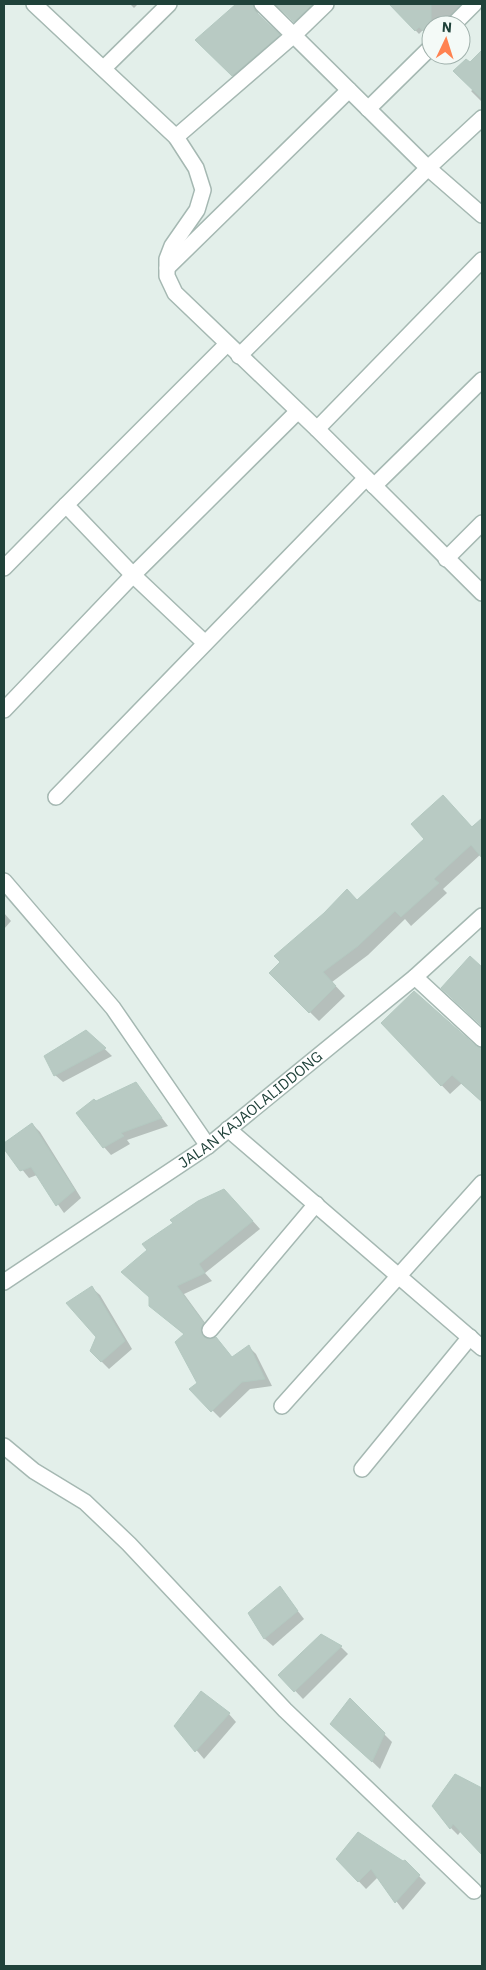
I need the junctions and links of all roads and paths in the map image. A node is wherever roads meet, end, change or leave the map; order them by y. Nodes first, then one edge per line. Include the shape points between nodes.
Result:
1 (34, 4) edge
2 (169, 4) edge
3 (262, 4) edge
4 (326, 4) edge
5 (474, 4) edge
6 (463, 15) edge
7 (295, 34) junction
8 (421, 56) edge
9 (104, 68) junction
10 (349, 90) junction
11 (368, 109) junction
12 (482, 118) edge
13 (176, 137) junction
14 (428, 168) junction
15 (482, 215) edge
16 (482, 260) edge
17 (167, 268) junction
18 (227, 344) junction
19 (239, 356) junction
20 (482, 380) edge
21 (298, 411) junction
22 (317, 429) junction
23 (370, 482) junction
24 (66, 505) junction
25 (482, 523) edge
26 (446, 559) junction
27 (4, 568) edge
28 (133, 575) junction
29 (482, 593) edge
30 (205, 643) junction
31 (4, 710) edge
32 (56, 797) dead end
33 (4, 881) edge
34 (482, 916) edge
35 (415, 976) junction
36 (482, 1039) edge
37 (228, 1129) junction
38 (208, 1146) junction
39 (482, 1184) edge
40 (316, 1204) junction
41 (397, 1275) junction
42 (4, 1282) edge
43 (210, 1330) dead end
44 (470, 1337) junction
45 (482, 1348) edge
46 (282, 1406) dead end
47 (4, 1446) edge
48 (362, 1469) dead end
49 (474, 1891) dead end

1 - 9 street
2 - 9 street
3 - 7 street
4 - 7 street
5 - 6 street
7 - 10 street
7 - 13 street
8 - 11 street
9 - 13 street
10 - 11 street
10 - 17 street
11 - 14 street
12 - 14 street
13 - 17 street via 196,168 203,190 197,210 172,246
14 - 15 street
14 - 19 street
16 - 22 street
17 - 18 street via 167,276 175,292
18 - 19 street
18 - 24 street
19 - 21 street
20 - 23 street
21 - 22 street
21 - 28 street
22 - 23 street
23 - 26 street
23 - 30 street
24 - 27 street
24 - 28 street
25 - 26 street
26 - 29 street
28 - 30 street
28 - 31 street
30 - 32 street
33 - 38 street via 113,1008
34 - 35 street, JALAN KAJAOLALIDDONG
35 - 36 street
35 - 37 street, JALAN KAJAOLALIDDONG
37 - 38 street, JALAN KAJAOLALIDDONG
37 - 40 street
38 - 42 street, JALAN KAJAOLALIDDONG
39 - 41 street
40 - 41 street
40 - 43 street
41 - 44 street
41 - 46 street
44 - 45 street
44 - 48 street
47 - 49 street via 34,1471 85,1502 129,1544 285,1710

